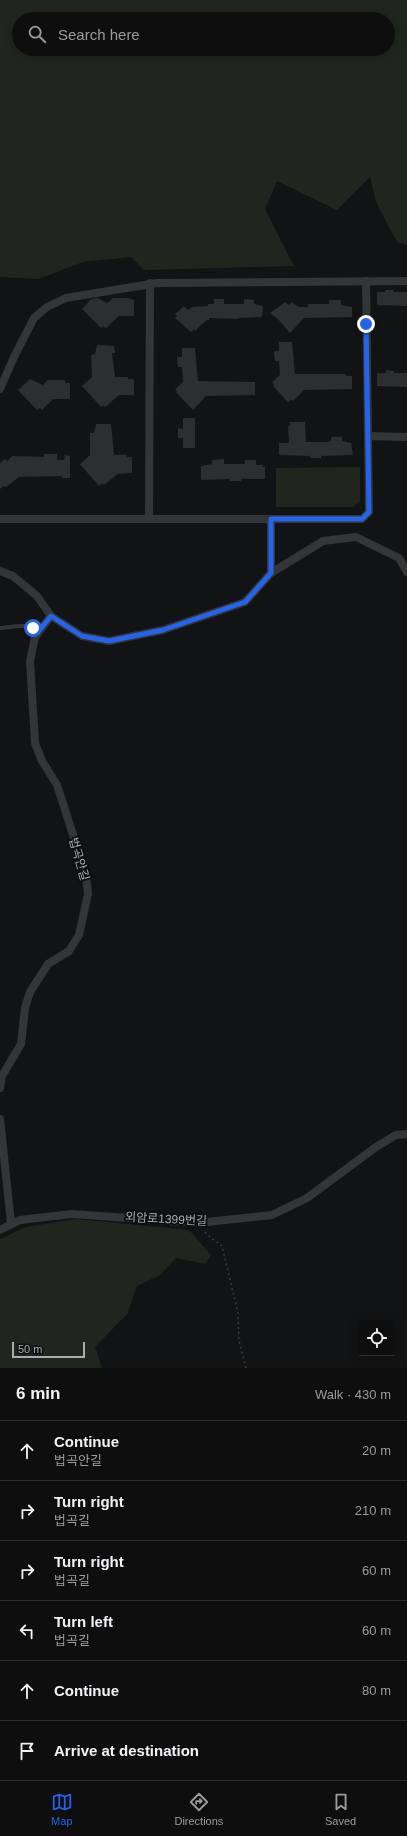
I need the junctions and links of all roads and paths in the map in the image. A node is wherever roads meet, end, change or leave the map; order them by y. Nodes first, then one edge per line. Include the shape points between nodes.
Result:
1 (366, 281) junction
2 (407, 281) edge
3 (150, 283) junction
4 (0, 389) edge
5 (368, 436) junction
6 (407, 437) edge
7 (0, 519) edge
8 (149, 519) junction
9 (271, 519) junction
10 (0, 571) edge
11 (407, 572) edge
12 (271, 573) junction
13 (51, 616) junction
14 (0, 628) edge
15 (38, 632) junction
16 (0, 1088) edge
17 (0, 1119) edge
18 (407, 1134) edge
19 (11, 1223) junction
20 (197, 1223) junction
21 (0, 1230) edge
22 (246, 1368) edge

1 - 2 street
1 - 3 street
1 - 5 street
3 - 4 street via 66,298 47,307 34,318
3 - 8 street
5 - 6 street
5 - 9 street via 369,512 362,519
7 - 8 street
8 - 9 street
9 - 12 street
10 - 13 street via 13,576 37,596
11 - 12 street via 400,558 356,537 323,541
12 - 13 street via 245,602 163,630 109,641 82,636
13 - 15 street, 법곡안길
14 - 15 lane via 18,625 33,628
15 - 16 street, 법곡안길 via 30,661 35,743 57,786 86,875 88,894 79,935 69,951 48,964 30,992 20,1044 2,1076
17 - 19 street
18 - 20 street, 외암로1399번길 via 396,1135 376,1146 307,1198 272,1215
19 - 20 street, 외암로1399번길 via 72,1214
19 - 21 street, 외암로1399번길
20 - 22 path via 222,1246 238,1314 239,1341

